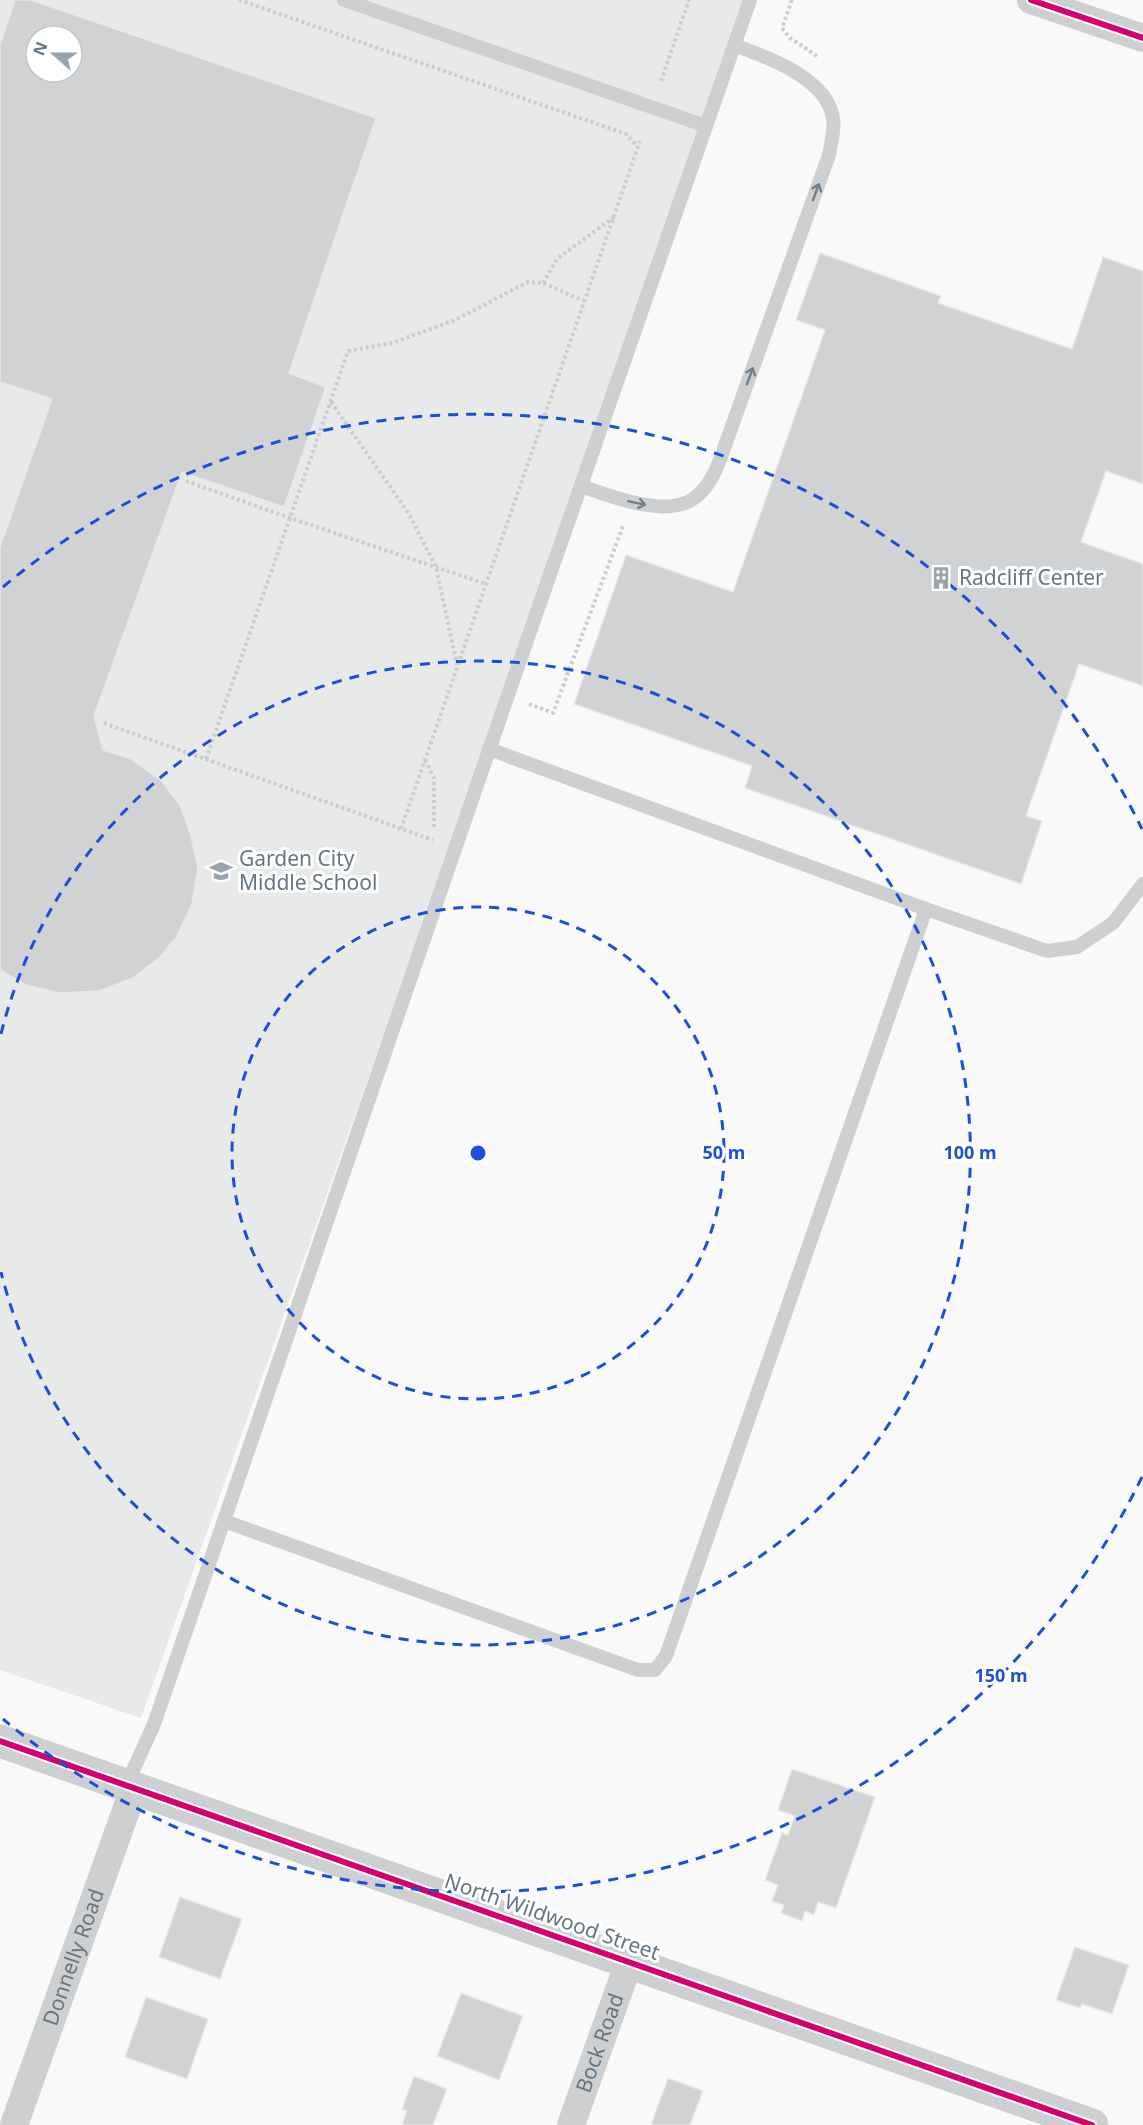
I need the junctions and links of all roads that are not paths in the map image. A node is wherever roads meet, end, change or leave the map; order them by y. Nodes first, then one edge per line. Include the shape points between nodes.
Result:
1 (344, 0) edge
2 (750, 0) edge
3 (1031, 0) edge
4 (1143, 38) edge
5 (734, 45) junction
6 (706, 126) junction
7 (581, 486) junction
8 (489, 749) junction
9 (1143, 884) edge
10 (926, 909) junction
11 (224, 1521) junction
12 (0, 1741) edge
13 (130, 1787) junction
14 (629, 1962) junction
15 (14, 2125) edge
16 (571, 2125) edge
17 (1092, 2125) edge

1 - 6 lane
2 - 5 lane
3 - 4 street
5 - 6 lane
7 -> 5 lane via 624,501 657,506 684,503 705,487 728,440 829,155 833,117 819,92 785,66
6 - 7 lane
7 - 8 lane
8 - 10 lane
8 - 11 lane
9 - 10 lane via 1113,923 1077,947 1047,951
10 - 11 lane via 666,1656 655,1670 638,1670
11 - 13 lane
12 - 13 street, North Wildwood Street
13 - 14 street, North Wildwood Street
13 - 15 street, Donnelly Road
14 - 16 street, Bock Road
14 - 17 street, North Wildwood Street

